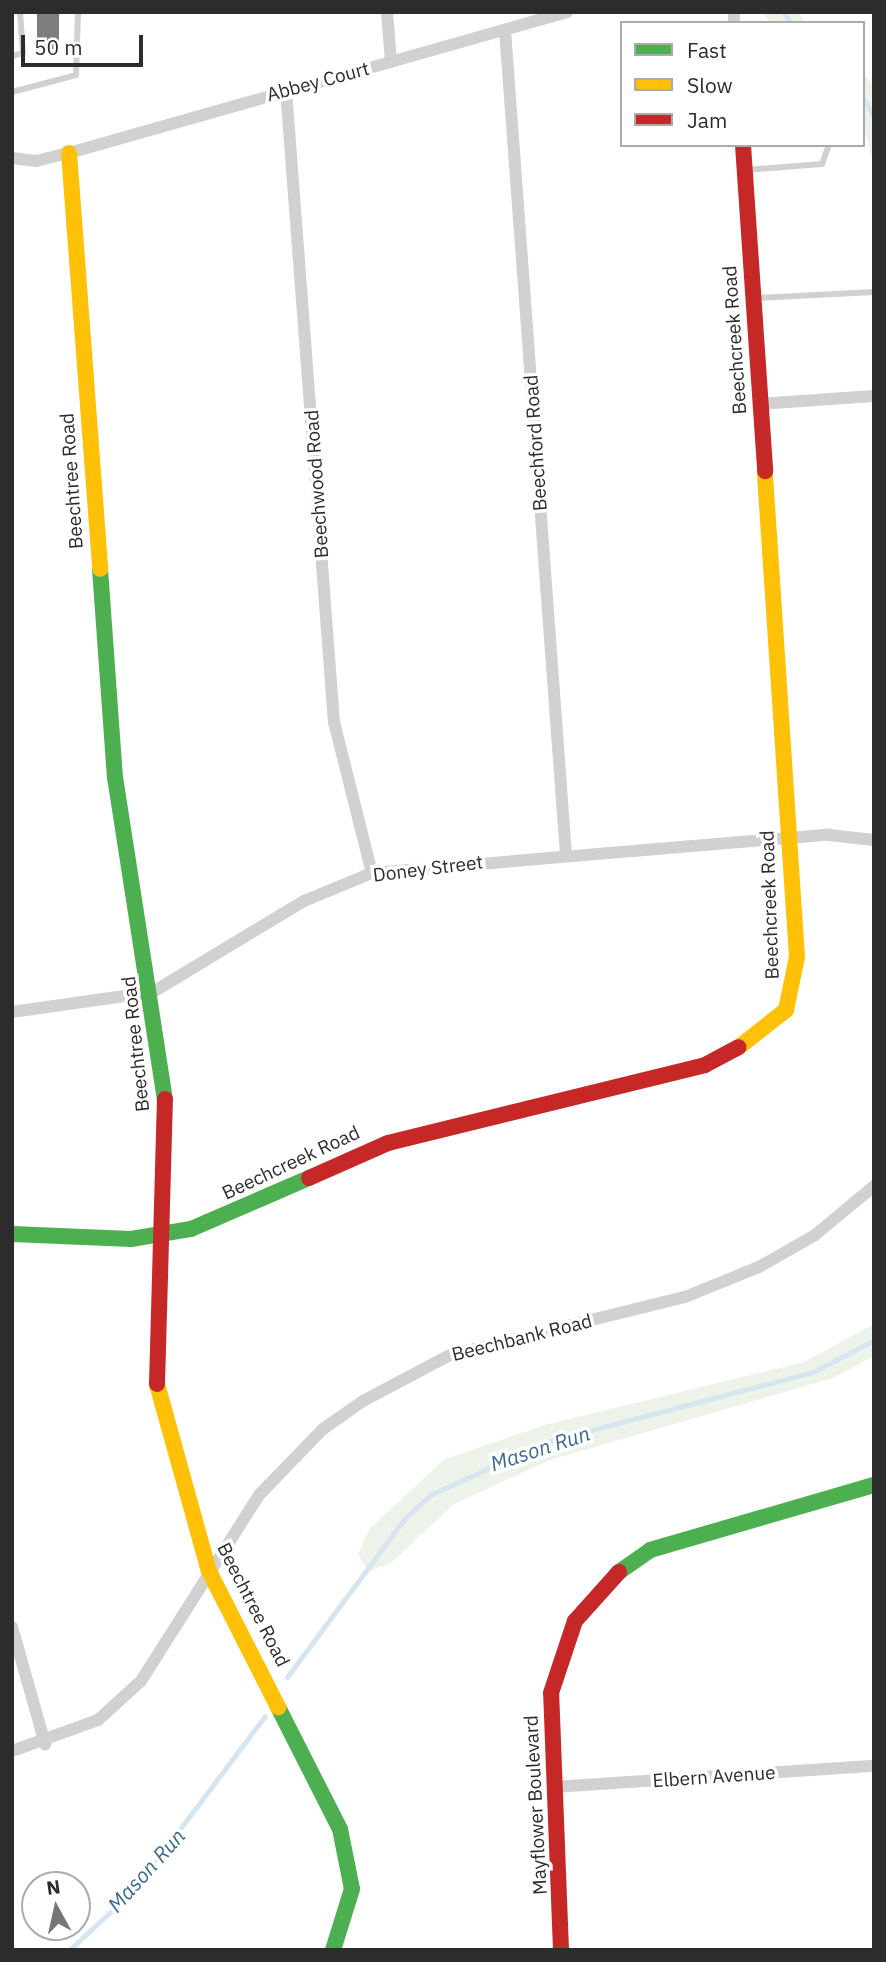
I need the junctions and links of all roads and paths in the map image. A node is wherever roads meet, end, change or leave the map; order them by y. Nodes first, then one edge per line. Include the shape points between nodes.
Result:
1 (20, 12) edge
2 (78, 12) edge
3 (387, 12) edge
4 (566, 12) edge
5 (505, 30) junction
6 (12, 56) edge
7 (391, 62) junction
8 (286, 90) junction
9 (12, 92) edge
10 (743, 147) edge
11 (829, 147) edge
12 (69, 153) junction
13 (12, 158) edge
14 (744, 170) junction
15 (874, 292) edge
16 (753, 298) junction
17 (874, 396) edge
18 (760, 404) junction
19 (789, 838) junction
20 (874, 840) edge
21 (566, 855) junction
22 (372, 873) junction
23 (153, 992) junction
24 (12, 1012) edge
25 (874, 1186) edge
26 (12, 1234) edge
27 (160, 1236) junction
28 (874, 1485) edge
29 (209, 1571) junction
30 (12, 1627) edge
31 (45, 1744) junction
32 (12, 1751) edge
33 (874, 1766) edge
34 (554, 1787) junction
35 (333, 1950) edge
36 (561, 1950) edge

1 - 6 lane via 23,53
2 - 9 lane via 76,75
3 - 7 street
4 - 5 street, Abbey Court
5 - 7 street, Abbey Court
5 - 21 street, Beechford Road
7 - 8 street, Abbey Court
8 - 12 street, Abbey Court
8 - 22 street, Beechwood Road via 334,722
10 - 14 street, Beechcreek Road
11 - 14 lane via 822,164
12 - 13 street via 36,161
12 - 23 street, Beechtree Road via 115,777
14 - 16 street, Beechcreek Road
15 - 16 lane
16 - 18 street, Beechcreek Road
17 - 18 street
18 - 19 street, Beechcreek Road
19 - 20 street, Doney Street
19 - 21 street, Doney Street
19 - 27 street, Beechcreek Road via 796,975 786,1010 760,1037 705,1065 624,1089 388,1143 235,1213
21 - 22 street, Doney Street
22 - 23 street, Doney Street via 304,901
23 - 24 street, Doney Street
23 - 27 street, Beechtree Road via 166,1124
25 - 29 street, Beechbank Road via 815,1235 759,1267 685,1297 450,1355 363,1401 285,1465
26 - 27 street, Beechcreek Road via 65,1240
27 - 29 street, Beechtree Road via 153,1353 160,1413 183,1503
28 - 34 street, Mayflower Boulevard via 671,1540 607,1581 575,1621 557,1662 551,1693
29 - 31 street, Beechbank Road via 141,1681 98,1720
29 - 35 street, Beechtree Road via 340,1829 352,1889
30 - 31 street
31 - 32 street, Beechbank Road
33 - 34 street, Elbern Avenue
34 - 36 street, Mayflower Boulevard

